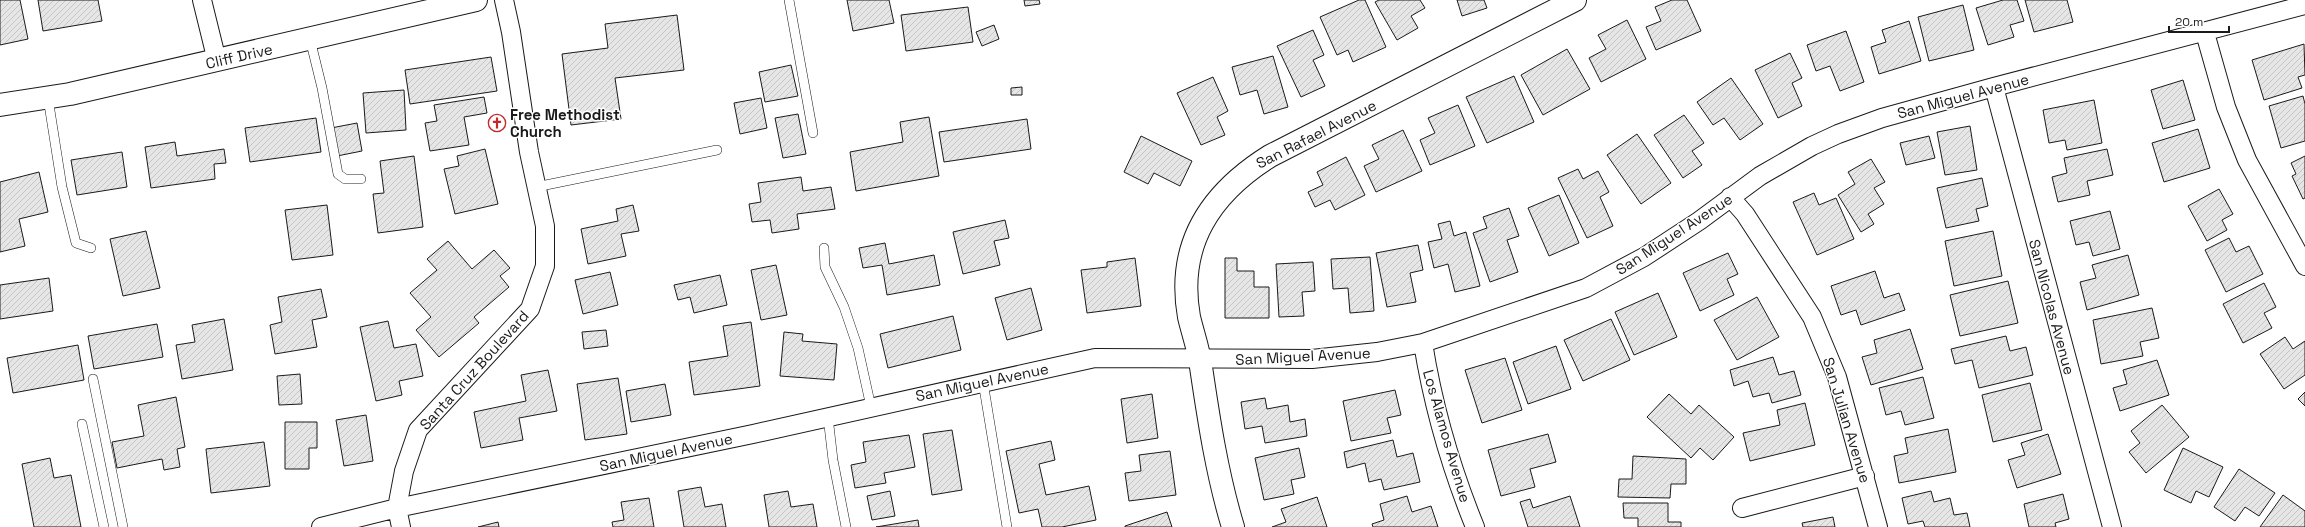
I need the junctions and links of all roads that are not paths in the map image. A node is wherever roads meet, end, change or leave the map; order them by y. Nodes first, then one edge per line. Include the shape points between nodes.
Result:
1 (202, 0) edge
2 (476, 0) edge
3 (504, 0) edge
4 (788, 0) edge
5 (1575, 0) edge
6 (2305, 5) edge
7 (2205, 33) junction
8 (310, 39) junction
9 (217, 61) junction
10 (1994, 87) junction
11 (48, 98) junction
12 (0, 105) edge
13 (813, 133) dead end
14 (717, 150) dead end
15 (361, 179) dead end
16 (536, 187) junction
17 (1730, 197) junction
18 (92, 248) dead end
19 (824, 248) dead end
20 (2305, 266) edge
21 (1423, 343) junction
22 (1200, 359) junction
23 (93, 379) dead end
24 (984, 382) junction
25 (871, 407) junction
26 (828, 417) junction
27 (82, 424) dead end
28 (1865, 476) junction
29 (397, 508) junction
30 (1742, 508) dead end
31 (104, 527) edge
32 (122, 527) edge
33 (320, 527) edge
34 (401, 527) edge
35 (846, 527) edge
36 (1007, 527) edge
37 (1233, 527) edge
38 (1475, 527) edge
39 (1878, 527) edge
40 (2112, 527) edge

1 - 9 street
2 - 8 street, Cliff Drive
3 - 16 street, Santa Cruz Boulevard
4 - 13 lane
5 - 22 street, San Rafael Avenue via 1270,156 1230,185 1202,222 1189,259 1186,288
6 - 7 street, San Miguel Avenue
7 - 10 street, San Miguel Avenue
7 - 20 street via 2226,107 2247,160
8 - 9 street, Cliff Drive
8 - 15 lane via 338,174 345,179
9 - 11 street, Cliff Drive
10 - 17 street, San Miguel Avenue via 1882,118 1838,134 1812,146
10 - 40 street, San Nicolas Avenue
11 - 12 street, Cliff Drive
11 - 18 lane via 62,187 76,243
14 - 16 lane
16 - 29 street, Santa Cruz Boulevard via 545,226 545,266 530,310 418,430 404,471
17 - 21 street, San Miguel Avenue via 1644,256 1586,288
17 - 28 street, San Julian Avenue via 1745,214 1812,317 1837,377
19 - 25 lane via 825,267 844,307 858,348
21 - 22 street, San Miguel Avenue via 1377,352 1312,359
21 - 38 street, Los Alamos Avenue via 1442,429 1460,490
22 - 24 street, San Miguel Avenue via 1095,358
22 - 37 street, San Rafael Avenue via 1213,448
23 - 32 lane
24 - 25 street, San Miguel Avenue
24 - 36 lane
25 - 26 street, San Miguel Avenue
26 - 29 street, San Miguel Avenue
26 - 35 lane via 833,460
27 - 31 lane
28 - 30 street
28 - 39 street, San Julian Avenue
29 - 33 street, San Miguel Avenue
29 - 34 street, Santa Cruz Boulevard

